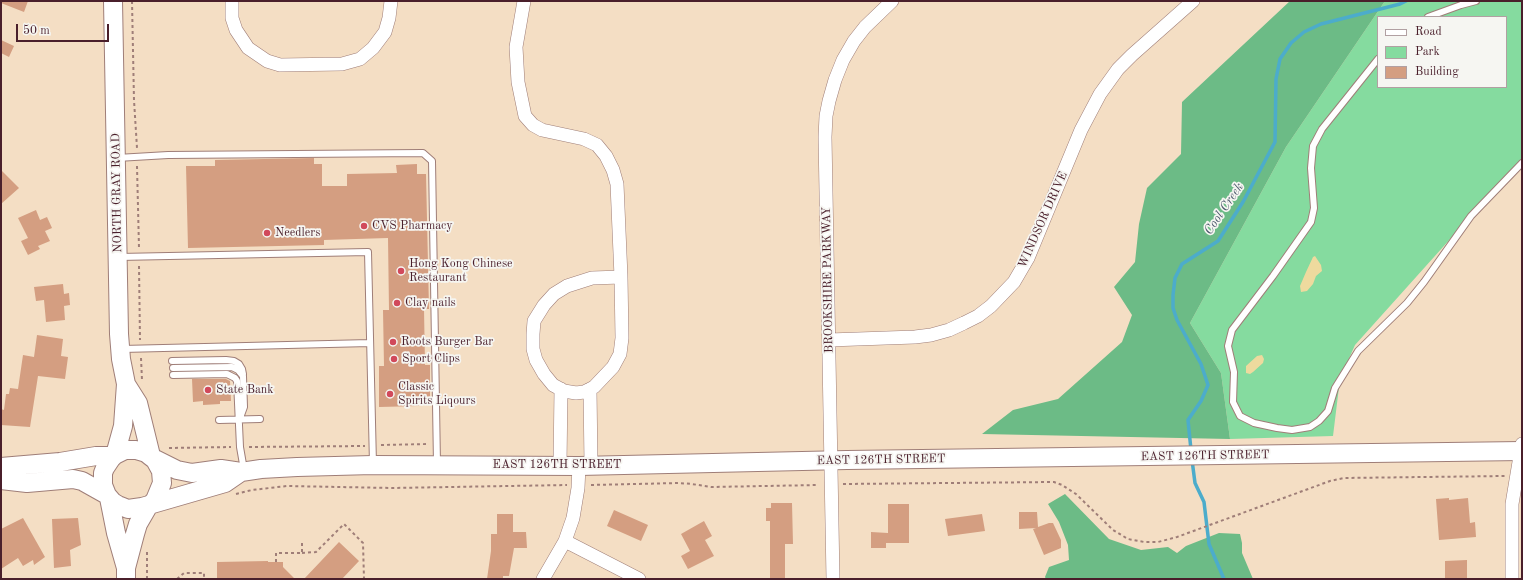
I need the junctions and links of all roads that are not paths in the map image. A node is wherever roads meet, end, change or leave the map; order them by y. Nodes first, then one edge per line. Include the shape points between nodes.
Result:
1 (114, 1) edge
2 (232, 1) edge
3 (390, 1) edge
4 (524, 1) edge
5 (892, 1) edge
6 (1193, 1) edge
7 (1476, 1) edge
8 (1431, 16) edge
9 (1377, 60) edge
10 (117, 158) junction
11 (1522, 163) edge
12 (119, 258) junction
13 (621, 276) junction
14 (829, 340) junction
15 (370, 343) junction
16 (120, 349) junction
17 (172, 361) dead end
18 (243, 376) junction
19 (134, 385) junction
20 (561, 389) junction
21 (590, 389) junction
22 (260, 419) dead end
23 (219, 420) dead end
24 (239, 420) junction
25 (1522, 449) edge
26 (155, 453) junction
27 (115, 455) junction
28 (831, 460) junction
29 (373, 465) junction
30 (437, 465) junction
31 (585, 465) junction
32 (560, 466) junction
33 (1, 467) edge
34 (242, 472) junction
35 (1, 480) edge
36 (108, 496) junction
37 (149, 505) junction
38 (565, 540) junction
39 (126, 574) edge
40 (543, 579) edge
41 (639, 579) edge
42 (833, 579) edge
43 (1512, 579) edge

1 - 10 street, NORTH GRAY ROAD
2 - 3 street via 232,18 236,30 248,48 267,61 280,65 342,64 360,59 373,48 385,32
4 - 13 street via 516,47 518,82 525,116 542,130 597,145 606,156 617,184
5 - 14 street, BROOKSHIRE PARKWAY via 854,41 843,60 829,101 825,137
6 - 14 street, WINDSOR DRIVE via 1118,69 1100,94 1081,130 1028,258 1014,282 991,306 964,323 931,335
7 - 8 lane
9 - 11 lane via 1322,129 1313,146 1311,168 1314,208 1311,222 1232,330 1228,346 1234,372 1233,402 1240,416 1254,423 1292,430 1310,427 1319,421 1328,410 1335,388 1358,351 1407,303 1471,216
10 - 12 street, NORTH GRAY ROAD
10 - 30 lane via 423,153 432,161
12 - 15 lane via 368,252
12 - 16 street, NORTH GRAY ROAD
13 - 20 street via 592,278 567,286 554,294 534,321 532,334 536,360 553,385
13 - 21 street via 620,354 603,379
14 - 28 street, BROOKSHIRE PARKWAY
15 - 16 lane
15 - 29 lane
16 - 19 street, NORTH GRAY ROAD
17 - 18 lane via 234,361 242,368
18 - 24 lane via 244,407
18 - 24 lane via 232,367 173,372 232,375 237,381
19 - 26 street, NORTH GRAY ROAD
19 - 27 street, NORTH GRAY ROAD
20 - 21 street via 576,393
20 - 32 street
21 - 31 street
22 - 24 lane
23 - 24 lane
24 - 34 lane
25 - 28 street, EAST 126TH STREET
25 - 43 street via 1512,504
26 - 27 street via 125,450
26 - 34 street, EAST 126TH STREET via 183,472 198,473 221,468
26 - 37 street via 162,483 155,500
27 - 33 street
27 - 36 street via 107,463 103,474 103,485
28 - 31 street, EAST 126TH STREET
28 - 42 street, BROOKSHIRE PARKWAY
29 - 30 street, EAST 126TH STREET
29 - 34 street, EAST 126TH STREET via 297,467
30 - 32 street, EAST 126TH STREET
31 - 32 street, EAST 126TH STREET
31 - 38 street via 578,485 573,518
34 - 37 street, EAST 126TH STREET via 225,483
35 - 36 street via 27,483 74,479
36 - 37 street via 118,505 128,509
36 - 39 street
37 - 39 street via 135,534
38 - 40 street
38 - 41 street

